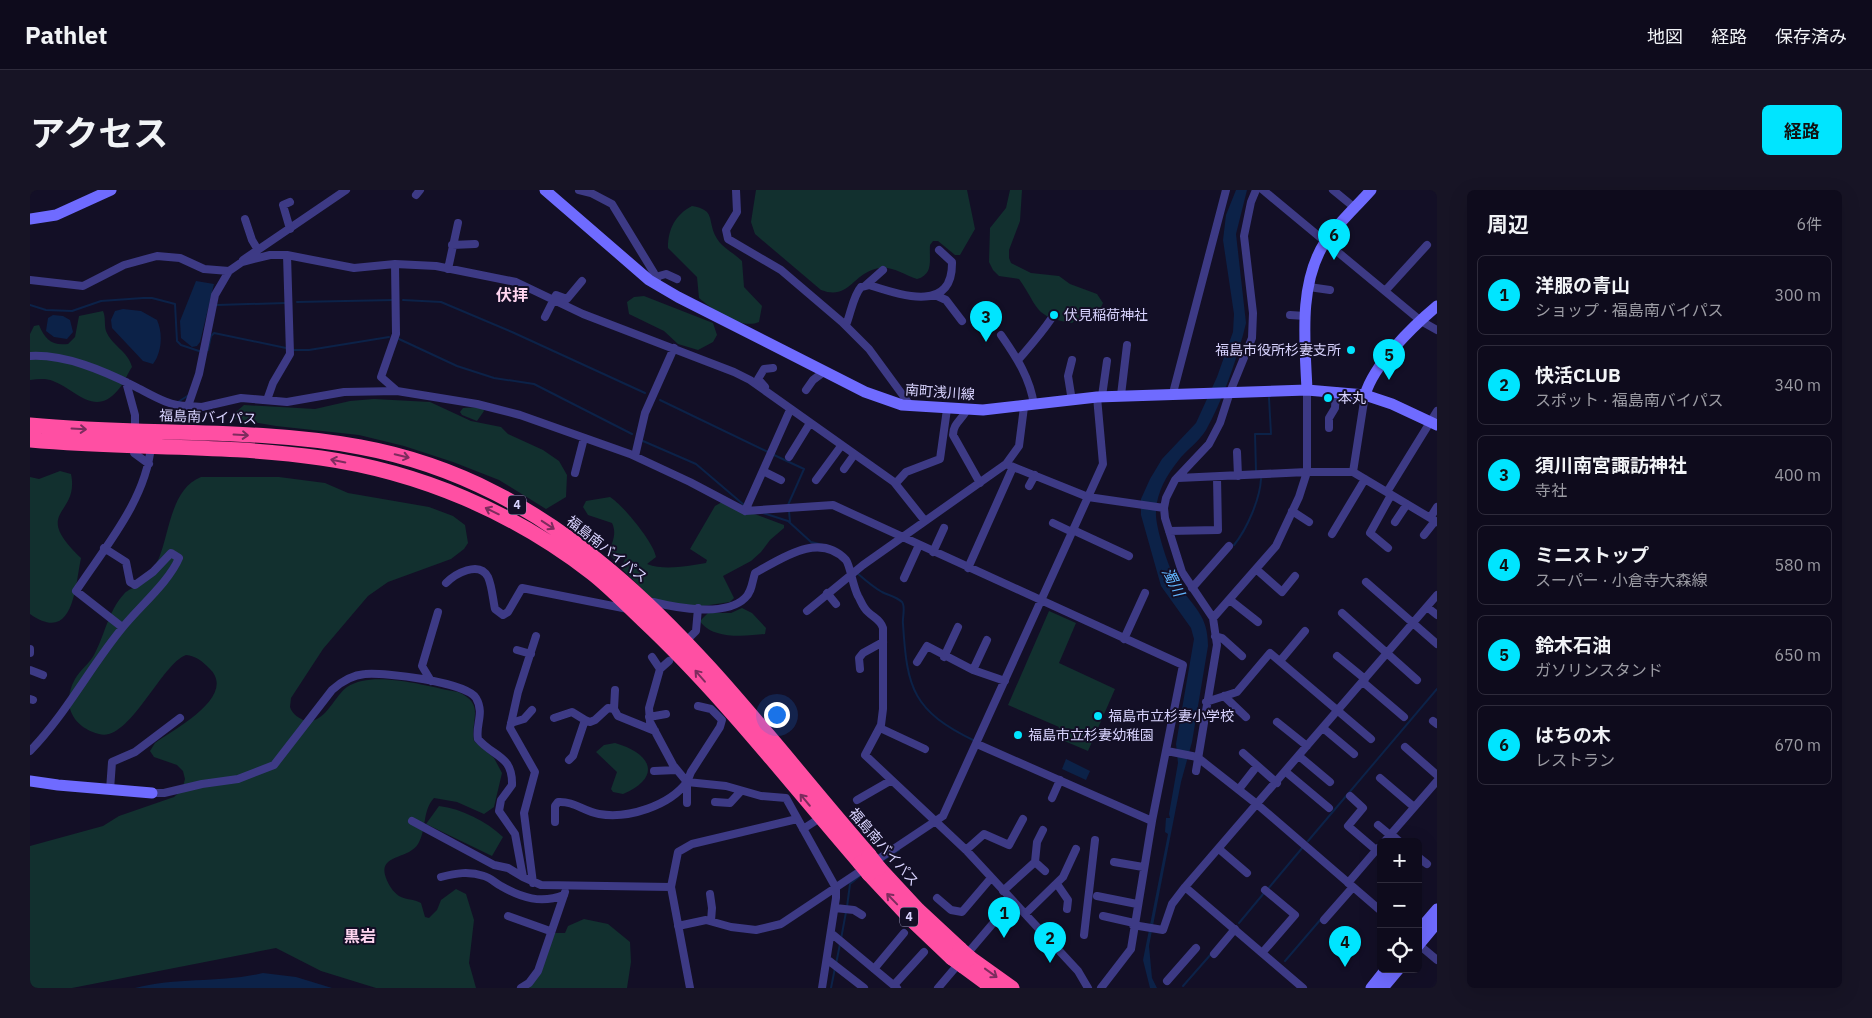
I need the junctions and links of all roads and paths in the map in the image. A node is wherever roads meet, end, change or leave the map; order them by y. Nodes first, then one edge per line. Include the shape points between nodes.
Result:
1 (111, 190) edge
2 (346, 190) edge
3 (545, 190) edge
4 (579, 190) edge
5 (736, 190) edge
6 (1226, 190) edge
7 (1256, 190) edge
8 (1263, 190) edge
9 (1333, 190) edge
10 (1370, 190) edge
11 (290, 202) dead end
12 (1355, 208) junction
13 (30, 219) edge
14 (245, 219) dead end
15 (458, 223) dead end
16 (290, 229) junction
17 (1325, 242) junction
18 (475, 244) dead end
19 (1427, 245) dead end
20 (452, 246) junction
21 (258, 250) junction
22 (939, 250) dead end
23 (287, 255) junction
24 (242, 262) junction
25 (395, 264) junction
26 (448, 269) junction
27 (229, 270) junction
28 (883, 270) dead end
29 (677, 279) dead end
30 (30, 280) edge
31 (582, 281) dead end
32 (654, 283) junction
33 (865, 286) junction
34 (1309, 287) junction
35 (1330, 290) dead end
36 (1385, 291) junction
37 (934, 295) junction
38 (554, 299) junction
39 (1437, 306) edge
40 (1290, 315) dead end
41 (1306, 316) junction
42 (545, 317) dead end
43 (1051, 319) dead end
44 (962, 320) dead end
45 (1421, 321) junction
46 (846, 325) junction
47 (1437, 330) edge
48 (1001, 335) dead end
49 (1127, 345) dead end
50 (674, 348) junction
51 (30, 356) edge
52 (1018, 360) junction
53 (1072, 360) dead end
54 (1107, 361) dead end
55 (773, 368) dead end
56 (825, 372) junction
57 (126, 382) junction
58 (806, 390) dead end
59 (1307, 390) junction
60 (397, 391) junction
61 (1336, 391) junction
62 (1173, 392) junction
63 (1228, 392) junction
64 (1121, 395) junction
65 (1365, 395) junction
66 (772, 396) junction
67 (1100, 397) junction
68 (267, 400) junction
69 (1072, 401) junction
70 (188, 406) junction
71 (910, 406) junction
72 (1029, 406) junction
73 (947, 409) junction
74 (967, 409) junction
75 (790, 410) junction
76 (1437, 411) edge
77 (810, 423) junction
78 (1434, 424) edge
79 (30, 425) edge
80 (1329, 428) dead end
81 (135, 438) junction
82 (584, 438) junction
83 (30, 440) edge
84 (151, 446) junction
85 (841, 446) junction
86 (1236, 452) dead end
87 (854, 455) junction
88 (635, 456) junction
89 (789, 457) dead end
90 (149, 464) junction
91 (1010, 465) junction
92 (844, 469) dead end
93 (763, 471) junction
94 (1307, 472) junction
95 (1353, 472) junction
96 (575, 473) dead end
97 (1034, 475) junction
98 (1238, 476) junction
99 (1217, 477) junction
100 (1178, 478) junction
101 (1365, 479) junction
102 (781, 480) dead end
103 (816, 480) dead end
104 (980, 482) junction
105 (896, 483) junction
106 (1029, 486) dead end
107 (1389, 494) junction
108 (1088, 497) junction
109 (1406, 504) junction
110 (1437, 507) edge
111 (1164, 508) junction
112 (744, 511) junction
113 (1292, 511) junction
114 (925, 520) junction
115 (1434, 521) edge
116 (1309, 522) dead end
117 (1395, 522) dead end
118 (1053, 523) dead end
119 (944, 528) dead end
120 (1073, 531) junction
121 (1169, 531) junction
122 (1332, 534) dead end
123 (1424, 535) dead end
124 (902, 538) junction
125 (919, 545) junction
126 (1229, 546) dead end
127 (104, 548) junction
128 (1388, 548) dead end
129 (933, 552) junction
130 (1129, 556) dead end
131 (968, 568) junction
132 (1256, 569) junction
133 (851, 575) junction
134 (1295, 576) dead end
135 (904, 578) dead end
136 (1366, 582) dead end
137 (446, 583) dead end
138 (1192, 588) junction
139 (828, 593) junction
140 (1145, 593) dead end
141 (1437, 595) edge
142 (1230, 600) junction
143 (1042, 601) junction
144 (653, 602) dead end
145 (836, 604) dead end
146 (1427, 607) junction
147 (698, 608) junction
148 (632, 610) junction
149 (807, 610) dead end
150 (438, 612) dead end
151 (1342, 613) dead end
152 (1437, 616) edge
153 (1213, 618) junction
154 (1258, 622) dead end
155 (1413, 623) junction
156 (958, 627) dead end
157 (122, 628) junction
158 (1305, 631) dead end
159 (536, 636) dead end
160 (1215, 636) junction
161 (689, 638) dead end
162 (1124, 639) junction
163 (987, 640) dead end
164 (883, 642) junction
165 (1437, 644) edge
166 (30, 648) edge
167 (517, 650) dead end
168 (30, 653) edge
169 (1387, 653) junction
170 (531, 654) junction
171 (1242, 656) dead end
172 (1337, 656) dead end
173 (652, 657) dead end
174 (944, 657) junction
175 (669, 661) dead end
176 (1280, 661) junction
177 (918, 662) dead end
178 (660, 669) junction
179 (860, 669) dead end
180 (30, 670) edge
181 (973, 670) junction
182 (43, 676) dead end
183 (1417, 680) dead end
184 (431, 681) junction
185 (1005, 681) junction
186 (1364, 681) junction
187 (615, 690) dead end
188 (1224, 696) junction
189 (1206, 702) junction
190 (698, 706) dead end
191 (614, 709) junction
192 (532, 710) dead end
193 (1338, 711) junction
194 (666, 714) dead end
195 (649, 717) junction
196 (1246, 717) dead end
197 (1404, 717) dead end
198 (180, 718) dead end
199 (554, 718) dead end
200 (586, 720) junction
201 (1277, 722) dead end
202 (511, 723) junction
203 (880, 728) junction
204 (1323, 728) junction
205 (655, 731) junction
206 (1372, 740) dead end
207 (977, 744) junction
208 (1307, 746) junction
209 (1405, 747) dead end
210 (925, 749) dead end
211 (30, 751) edge
212 (1167, 751) junction
213 (1243, 753) dead end
214 (1354, 754) dead end
215 (1300, 756) junction
216 (1197, 757) junction
217 (568, 760) dead end
218 (1257, 766) junction
219 (676, 770) junction
220 (654, 771) dead end
221 (1196, 772) dead end
222 (1286, 772) junction
223 (1437, 775) edge
224 (1380, 778) dead end
225 (1060, 780) junction
226 (30, 781) edge
227 (890, 781) junction
228 (1437, 781) edge
229 (687, 782) junction
230 (1330, 782) dead end
231 (1277, 783) junction
232 (1238, 789) junction
233 (110, 790) junction
234 (741, 791) junction
235 (152, 793) joint
236 (1350, 796) dead end
237 (1052, 798) dead end
238 (857, 800) dead end
239 (715, 802) dead end
240 (687, 803) dead end
241 (1258, 805) junction
242 (1414, 807) junction
243 (1329, 808) dead end
244 (820, 818) junction
245 (797, 819) junction
246 (1023, 819) dead end
247 (412, 821) dead end
248 (937, 821) junction
249 (1152, 821) junction
250 (555, 822) dead end
251 (1378, 824) dead end
252 (804, 828) junction
253 (1043, 830) dead end
254 (1390, 834) junction
255 (1387, 838) edge
256 (1395, 838) edge
257 (1095, 840) dead end
258 (1377, 847) edge
259 (1076, 849) dead end
260 (1219, 849) junction
261 (1377, 849) edge
262 (966, 850) junction
263 (1422, 860) edge
264 (1035, 862) junction
265 (1114, 862) dead end
266 (1427, 864) dead end
267 (869, 865) junction
268 (1144, 867) junction
269 (1045, 872) dead end
270 (1247, 874) dead end
271 (442, 877) dead end
272 (523, 877) junction
273 (991, 878) junction
274 (533, 883) junction
275 (1057, 884) junction
276 (1351, 885) junction
277 (567, 886) junction
278 (671, 886) junction
279 (1185, 887) junction
280 (836, 888) junction
281 (1265, 890) dead end
282 (1003, 891) junction
283 (710, 894) dead end
284 (564, 895) junction
285 (1097, 896) dead end
286 (937, 898) dead end
287 (1012, 901) junction
288 (1137, 904) junction
289 (835, 908) junction
290 (1377, 908) edge
291 (1067, 909) dead end
292 (1437, 909) edge
293 (1026, 914) junction
294 (862, 915) dead end
295 (508, 916) dead end
296 (1103, 916) dead end
297 (1324, 920) dead end
298 (711, 921) junction
299 (1135, 924) junction
300 (1437, 924) edge
301 (678, 926) junction
302 (1420, 928) edge
303 (1235, 929) junction
304 (550, 932) junction
305 (831, 933) junction
306 (904, 933) dead end
307 (1084, 935) dead end
308 (1422, 942) edge
309 (1196, 948) dead end
310 (1422, 948) edge
311 (924, 952) dead end
312 (1262, 952) junction
313 (1214, 954) dead end
314 (961, 958) junction
315 (828, 960) junction
316 (1437, 960) edge
317 (874, 969) junction
318 (1383, 973) edge
319 (1396, 973) edge
320 (1167, 981) dead end
321 (895, 987) edge
322 (521, 988) edge
323 (690, 988) edge
324 (822, 988) edge
325 (864, 988) edge
326 (938, 988) edge
327 (993, 988) edge
328 (1012, 988) edge
329 (1088, 988) edge
330 (1101, 988) edge
331 (1303, 988) edge
332 (1371, 988) edge
333 (1383, 988) edge

1 - 13 street via 56,215
2 - 16 street
3 - 32 street, 南町浅川線
4 - 32 street via 612,204 654,272
5 - 46 street via 737,212 726,230 728,239 781,270
6 - 62 street
7 - 63 street via 1244,236 1253,313 1252,338
8 - 17 street
9 - 12 street
10 - 12 street
11 - 16 street via 282,205
12 - 17 street
14 - 21 street
15 - 20 street
16 - 21 street
17 - 34 street
17 - 36 street
18 - 20 street
19 - 36 street
20 - 26 street
21 - 24 street
22 - 37 street via 952,262 952,272 949,281
23 - 24 street via 270,255
23 - 25 street via 354,268
23 - 68 street via 290,354
24 - 27 street
25 - 26 street
25 - 60 street via 396,334 381,377
26 - 38 street via 516,282
27 - 30 street via 204,269 180,258 157,256 124,265 84,286
27 - 70 street via 216,296 199,374
28 - 33 street
29 - 32 street via 666,274
31 - 38 street via 568,299 556,295
32 - 56 street, 南町浅川線
33 - 37 street via 918,299
33 - 46 street via 854,296
34 - 35 street
34 - 41 street
36 - 45 street
37 - 44 street via 946,300
38 - 42 street
38 - 50 street via 583,314
39 - 45 street
40 - 41 street
41 - 59 street
43 - 52 street via 1040,337
45 - 47 street
45 - 65 street via 1380,365
46 - 71 street via 880,362
48 - 52 street
49 - 64 street
50 - 66 street via 734,372
50 - 88 street via 645,413
51 - 57 street via 61,359
52 - 72 street via 1030,382
53 - 69 street via 1068,376
54 - 67 street
55 - 66 street via 764,369 758,379
56 - 58 street
56 - 71 street, 南町浅川線 via 865,392
57 - 70 street via 169,404
57 - 81 street via 135,415
59 - 61 street, 南町浅川線
59 - 63 street, 南町浅川線
59 - 94 street
60 - 68 street via 344,392 287,402
60 - 82 street via 477,404 520,415
61 - 65 street, 南町浅川線
61 - 80 street
62 - 63 street, 南町浅川線
62 - 64 street, 南町浅川線
63 - 100 street via 1225,411 1215,433
64 - 67 street, 南町浅川線
65 - 78 street, 南町浅川線
65 - 95 street
66 - 75 street
67 - 69 street, 南町浅川線
67 - 108 street via 1103,464
68 - 70 street via 241,398 202,407
69 - 72 street, 南町浅川線
71 - 73 street, 南町浅川線
72 - 74 street, 南町浅川線
72 - 91 street via 1019,446
73 - 74 street, 南町浅川線
73 - 105 street via 940,459 906,472
74 - 104 street via 964,418 955,425 953,435
75 - 77 street
75 - 93 street
76 - 78 street
77 - 85 street
77 - 89 street
78 - 107 street
79 -> 81 highway, 福島南バイパス / 4
81 - 83 highway, 福島南バイパス / 4
81 - 84 highway, 福島南バイパス / 4
81 - 90 street via 134,453
81 -> 267 highway, 福島南バイパス / 4 via 290,437 362,447 435,466 522,508 611,569 684,638
82 - 88 street
82 - 96 street
84 - 90 street
148 -> 84 highway, 福島南バイパス / 4 via 590,572 557,549 499,514 430,484 400,474 322,458 245,450
85 - 87 street
85 - 103 street
86 - 98 street
87 - 92 street
87 - 105 street
88 - 112 street
90 - 127 street via 139,492
91 - 97 street
91 - 104 street
91 - 131 street
93 - 102 street
93 - 112 street
94 - 95 street
94 - 98 street
94 - 113 street
95 - 101 street
97 - 106 street
97 - 108 street
98 - 99 street
99 - 100 street
99 - 121 street via 1218,530
100 - 111 street
101 - 107 street
101 - 122 street
104 - 114 street
105 - 114 street
107 - 109 street
107 - 128 street via 1370,533
108 - 111 street
108 - 120 street
109 - 115 street
109 - 117 street
110 - 115 street
111 - 121 street
112 - 124 street via 833,505
113 - 116 street
113 - 132 street via 1276,546
114 - 124 street
115 - 123 street
118 - 120 street
119 - 129 street
120 - 130 street
120 - 143 street
121 - 138 street via 1182,572
124 - 125 street
124 - 133 street
125 - 129 street
125 - 135 street
126 - 138 street
127 - 157 street via 76,590
127 - 157 street via 126,562 130,582 136,585 171,553 179,558
129 - 131 street
131 - 143 street
132 - 134 street via 1282,592
132 - 142 street
133 - 139 street
133 - 147 street via 845,560 826,548 804,548 755,573 751,590 741,602 710,610
133 - 164 street via 866,610 881,622
136 - 155 street
137 - 148 street via 468,569 481,571 488,577 495,610 503,615 522,588
138 - 153 street
139 - 145 street
139 - 149 street
140 - 162 street
141 - 146 street
142 - 153 street
142 - 154 street
143 - 162 street
143 - 185 street
144 - 147 street
146 - 152 street
146 - 155 street
147 - 161 street via 696,631
244 -> 148 highway, 福島南バイパス / 4 via 690,665
150 - 184 street via 422,666
151 - 169 street
153 - 160 street
155 - 165 street
155 - 169 street
156 - 174 street
157 - 211 street
158 - 176 street
159 - 170 street
160 - 171 street via 1222,638
160 - 189 street
162 - 212 street via 1183,665
163 - 181 street
164 - 179 street via 863,653 859,658
164 - 203 street via 884,709
166 - 168 street
167 - 170 street
169 - 183 street
169 - 186 street
170 - 202 street
172 - 186 street
173 - 178 street
174 - 177 street via 927,646
174 - 181 street
175 - 178 street
176 - 188 street via 1270,653 1237,692
176 - 193 street
178 - 195 street via 652,692
180 - 182 street
181 - 185 street
184 - 235 street via 364,674 342,681 274,765 238,779
184 - 272 street via 458,686 476,698 480,720 478,739 507,764 512,785 501,800 499,812 515,834
185 - 207 street
186 - 193 street
186 - 197 street
187 - 191 street
188 - 189 street
188 - 196 street
189 - 216 street
190 - 229 street via 712,709 722,720
191 - 200 street via 608,708 590,722
191 - 205 street via 618,716
192 - 202 street via 524,719
193 - 204 street
193 - 206 street
194 - 195 street
195 - 205 street
198 - 233 street via 135,752 112,762
199 - 200 street via 572,712
200 - 217 street via 573,756
201 - 208 street
202 - 274 street via 512,732 535,772 524,813
203 - 210 street
203 - 227 street via 865,755
204 - 208 street
204 - 214 street
205 - 219 street
207 - 225 street
207 - 248 street via 943,816
208 - 215 street
209 - 223 street
212 - 216 street
212 - 249 street
213 - 218 street
215 - 222 street
215 - 230 street
216 - 221 street
216 - 232 street
218 - 231 street
218 - 232 street
219 - 220 street
219 - 229 street
222 - 231 street
222 - 243 street
224 - 242 street
225 - 237 street
225 - 249 street
226 - 233 street
227 - 238 street
227 - 248 street
228 - 242 street
229 - 234 street
229 - 240 street
229 - 250 street via 671,798 626,813 599,814 573,803 558,802
231 - 241 street
232 - 241 street
233 - 235 street
234 - 239 street via 730,803
234 - 245 street via 786,798
236 - 258 street via 1363,808 1348,826
241 - 260 street
241 - 276 street
242 - 254 street
244 - 252 street
244 - 267 highway, 福島南バイパス / 4
245 - 252 street
245 - 278 street via 686,846 676,857
246 - 262 street via 1010,845 984,834
247 - 272 street
248 - 262 street
248 - 280 street
249 - 268 street
251 - 254 street
252 - 280 street
253 - 264 street via 1037,842
254 - 255 street
254 - 256 street
257 - 307 street
259 - 275 street
260 - 270 street
260 - 279 street
261 - 276 street
262 - 273 street
263 - 266 street
264 - 269 street
264 - 282 street via 1019,871
265 - 268 street
267 - 314 highway, 福島南バイパス / 4 via 911,919
268 - 288 street
271 - 284 street via 473,873 540,901
272 - 274 street
273 - 282 street
273 - 286 street via 962,912 951,910
274 - 277 street
275 - 291 street via 1068,900
275 - 293 street
276 - 290 street
276 - 297 street
277 - 278 street
277 - 284 street
278 - 301 street
279 - 299 street via 1172,904 1163,930
279 - 303 street
280 - 289 street
280 - 298 street via 781,924 770,927 744,929
281 - 312 street via 1295,915
282 - 287 street
283 - 298 street
284 - 304 street
285 - 288 street
287 - 293 street
287 - 326 street
288 - 299 street
289 - 294 street via 854,910
289 - 305 street
292 - 302 street
293 - 329 street via 1078,970
295 - 304 street
296 - 299 street
298 - 301 street
299 - 330 street via 1128,954
300 - 308 street
301 - 323 street
303 - 312 street
303 - 313 street
304 - 322 street via 538,971
305 - 315 street
305 - 317 street
306 - 317 street
309 - 320 street
310 - 316 street
311 - 321 street
312 - 331 street
314 - 327 highway, 福島南バイパス / 4
314 -> 328 highway, 福島南バイパス / 4
315 - 324 street
315 - 325 street
317 - 321 street
318 - 332 street
319 - 333 street

